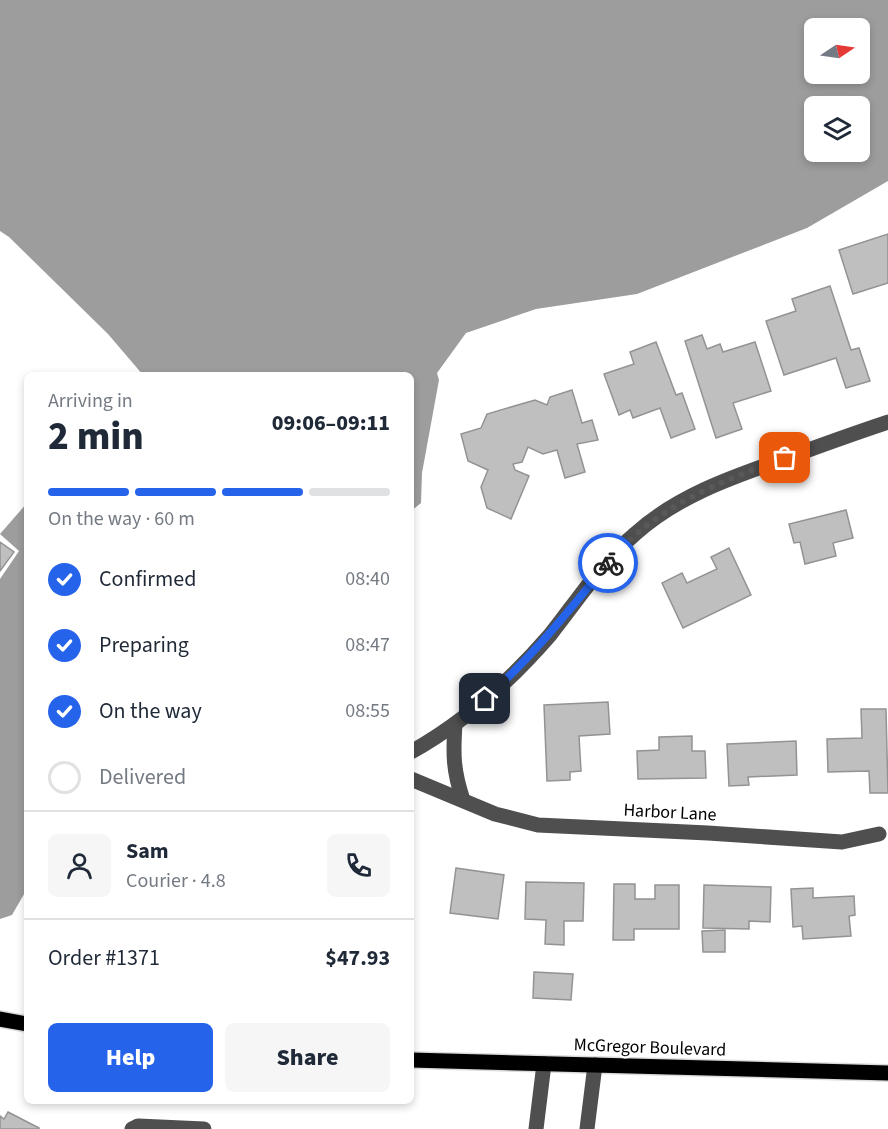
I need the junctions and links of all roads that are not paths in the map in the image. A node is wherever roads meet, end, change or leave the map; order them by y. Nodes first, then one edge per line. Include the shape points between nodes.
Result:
1 (888, 422) edge
2 (455, 724) junction
3 (414, 750) edge
4 (414, 780) edge
5 (463, 800) junction
6 (879, 834) dead end
7 (0, 1019) edge
8 (24, 1023) edge
9 (414, 1060) edge
10 (544, 1064) junction
11 (595, 1065) junction
12 (888, 1073) edge
13 (132, 1129) edge
14 (204, 1129) edge
15 (536, 1129) edge
16 (587, 1129) edge

1 - 2 street via 698,492 656,518 620,548 518,669
2 - 3 street
2 - 5 street via 453,759
4 - 5 street, Harbor Lane
5 - 6 street, Harbor Lane via 495,814 538,825 842,842
7 - 8 main road
9 - 10 main road, McGregor Boulevard
10 - 11 main road, McGregor Boulevard
10 - 15 street
11 - 12 main road, McGregor Boulevard
11 - 16 street
13 - 14 street

